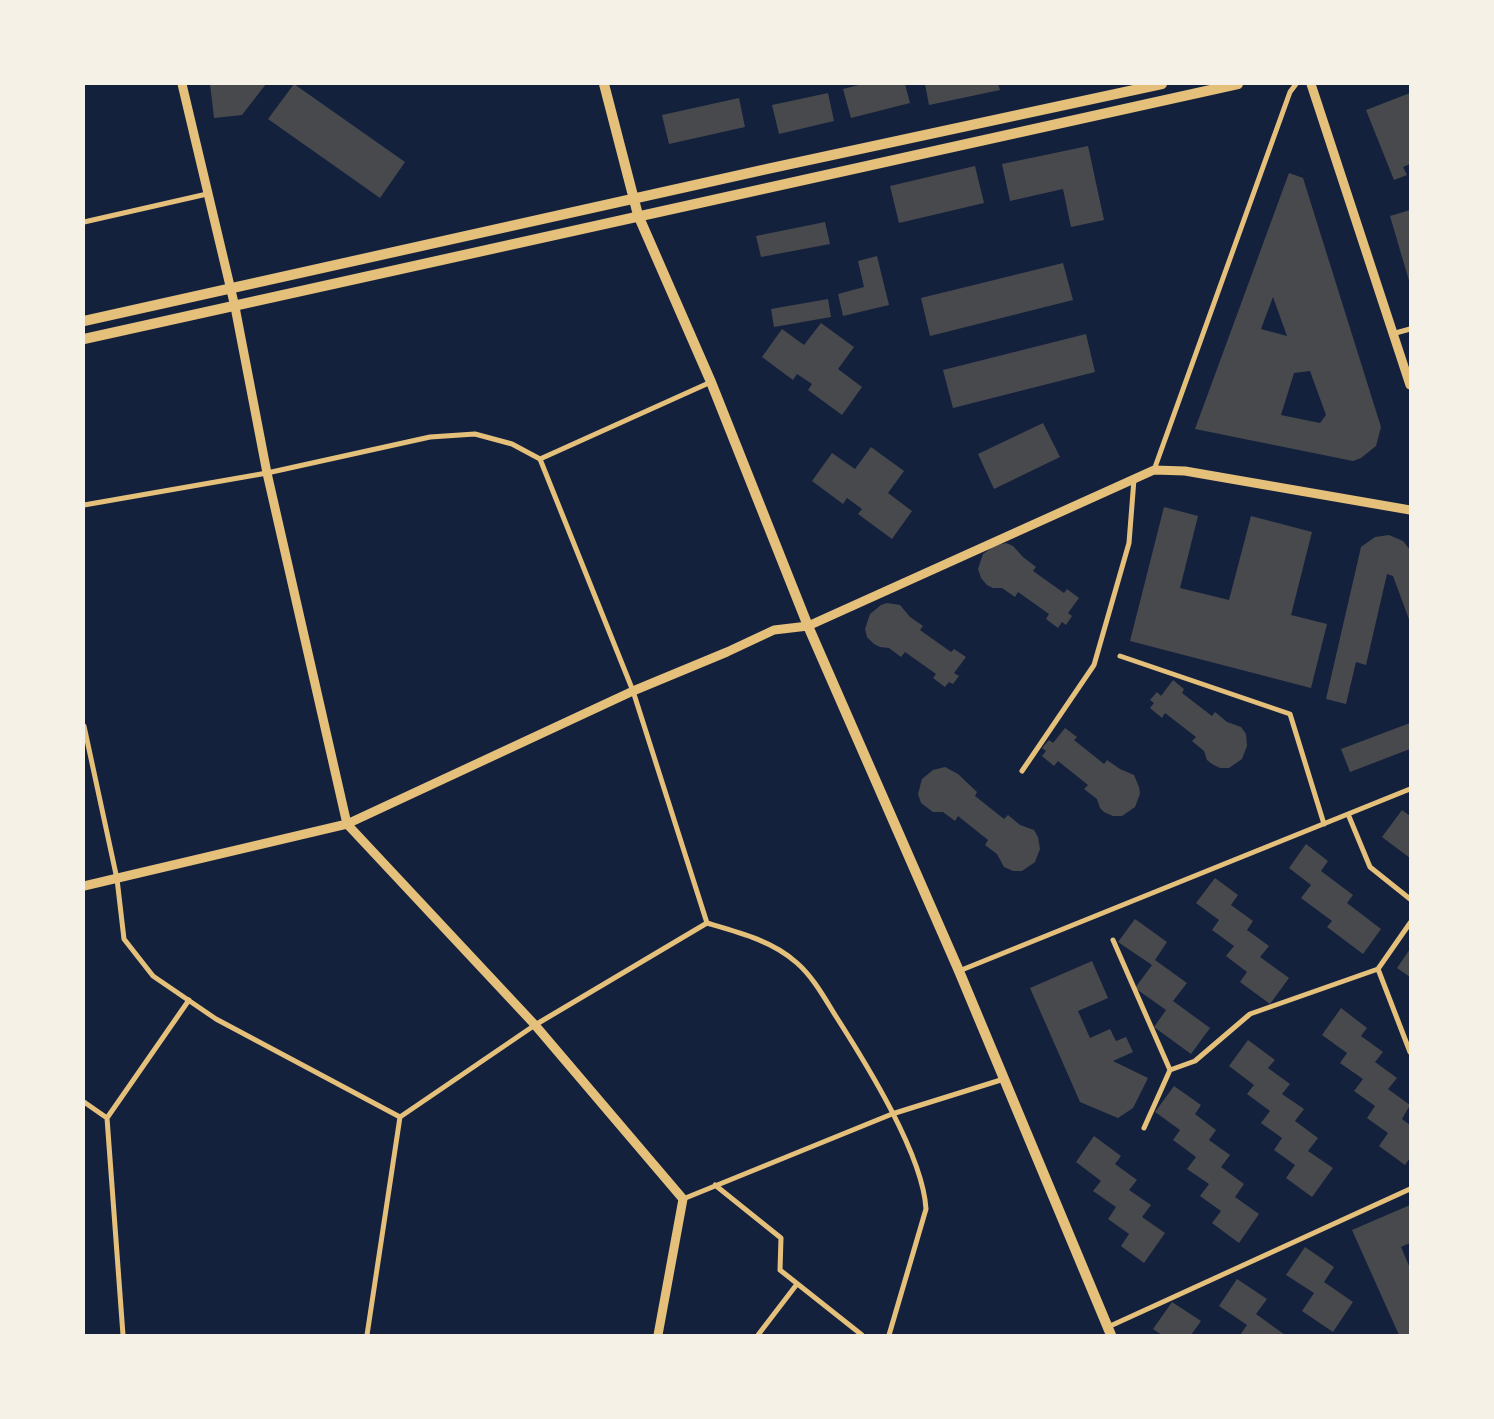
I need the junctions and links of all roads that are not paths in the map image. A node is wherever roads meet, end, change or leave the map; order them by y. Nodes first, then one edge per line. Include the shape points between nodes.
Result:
1 (182, 84) edge
2 (604, 84) edge
3 (1162, 84) edge
4 (1238, 84) edge
5 (1296, 84) edge
6 (1311, 84) edge
7 (207, 194) junction
8 (634, 200) junction
9 (638, 215) junction
10 (84, 222) edge
11 (231, 289) junction
12 (235, 307) junction
13 (84, 321) edge
14 (1410, 329) edge
15 (1392, 334) junction
16 (84, 339) edge
17 (711, 382) junction
18 (1410, 386) edge
19 (540, 459) junction
20 (1154, 470) junction
21 (267, 473) junction
22 (1134, 479) junction
23 (84, 505) edge
24 (1410, 510) edge
25 (808, 626) junction
26 (1120, 656) dead end
27 (632, 691) junction
28 (84, 726) edge
29 (1022, 771) dead end
30 (1410, 789) edge
31 (1348, 814) junction
32 (347, 824) junction
33 (1324, 824) junction
34 (117, 878) junction
35 (84, 886) edge
36 (1410, 899) edge
37 (707, 923) junction
38 (1410, 923) edge
39 (1113, 940) dead end
40 (1378, 969) junction
41 (959, 971) junction
42 (189, 1000) junction
43 (535, 1025) junction
44 (1410, 1052) edge
45 (1170, 1070) junction
46 (1004, 1078) junction
47 (84, 1102) edge
48 (892, 1114) junction
49 (400, 1117) junction
50 (107, 1118) junction
51 (1144, 1128) dead end
52 (714, 1185) junction
53 (1410, 1189) edge
54 (683, 1199) junction
55 (796, 1284) junction
56 (1109, 1331) edge
57 (123, 1335) edge
58 (367, 1335) edge
59 (658, 1335) edge
60 (758, 1335) edge
61 (862, 1335) edge
62 (889, 1335) edge

1 - 7 street
2 - 8 main road
3 - 8 main road
4 - 9 main road
5 - 20 street via 1290,92
6 - 15 street
7 - 10 street
7 - 11 street
8 - 9 main road
8 - 11 main road
9 - 12 main road
9 - 17 main road
11 - 12 street
11 - 13 main road
12 - 16 main road
12 - 21 street
14 - 15 street
15 - 18 street
17 - 19 street
17 - 25 main road
19 - 21 street via 512,444 475,434 430,437
19 - 27 street
20 - 22 street
20 - 24 street via 1185,471
21 - 23 street
21 - 32 street
22 - 25 street
22 - 29 street via 1129,543 1094,665
25 - 27 street via 774,630
25 - 41 main road
26 - 33 street via 1290,714
27 - 32 street
27 - 37 street
28 - 34 street
30 - 31 street
31 - 33 street
31 - 36 street via 1370,868
32 - 34 street
32 - 43 street
33 - 41 street
34 - 35 street
34 - 42 street via 124,939 153,976
37 - 43 street
37 - 48 street via 764,943 797,963 814,982
38 - 40 street
39 - 45 street
40 - 44 street
40 - 45 street via 1250,1014 1195,1060
41 - 46 main road
42 - 49 street via 216,1019
42 - 50 street
43 - 49 street
43 - 54 street
45 - 51 street
46 - 48 street
46 - 56 main road
47 - 50 street
48 - 52 street
48 - 62 street via 916,1166 925,1192 926,1209
49 - 58 street
50 - 57 street
52 - 54 street
52 - 55 street via 782,1238 780,1270
53 - 56 street
54 - 59 street
55 - 60 street
55 - 61 street

